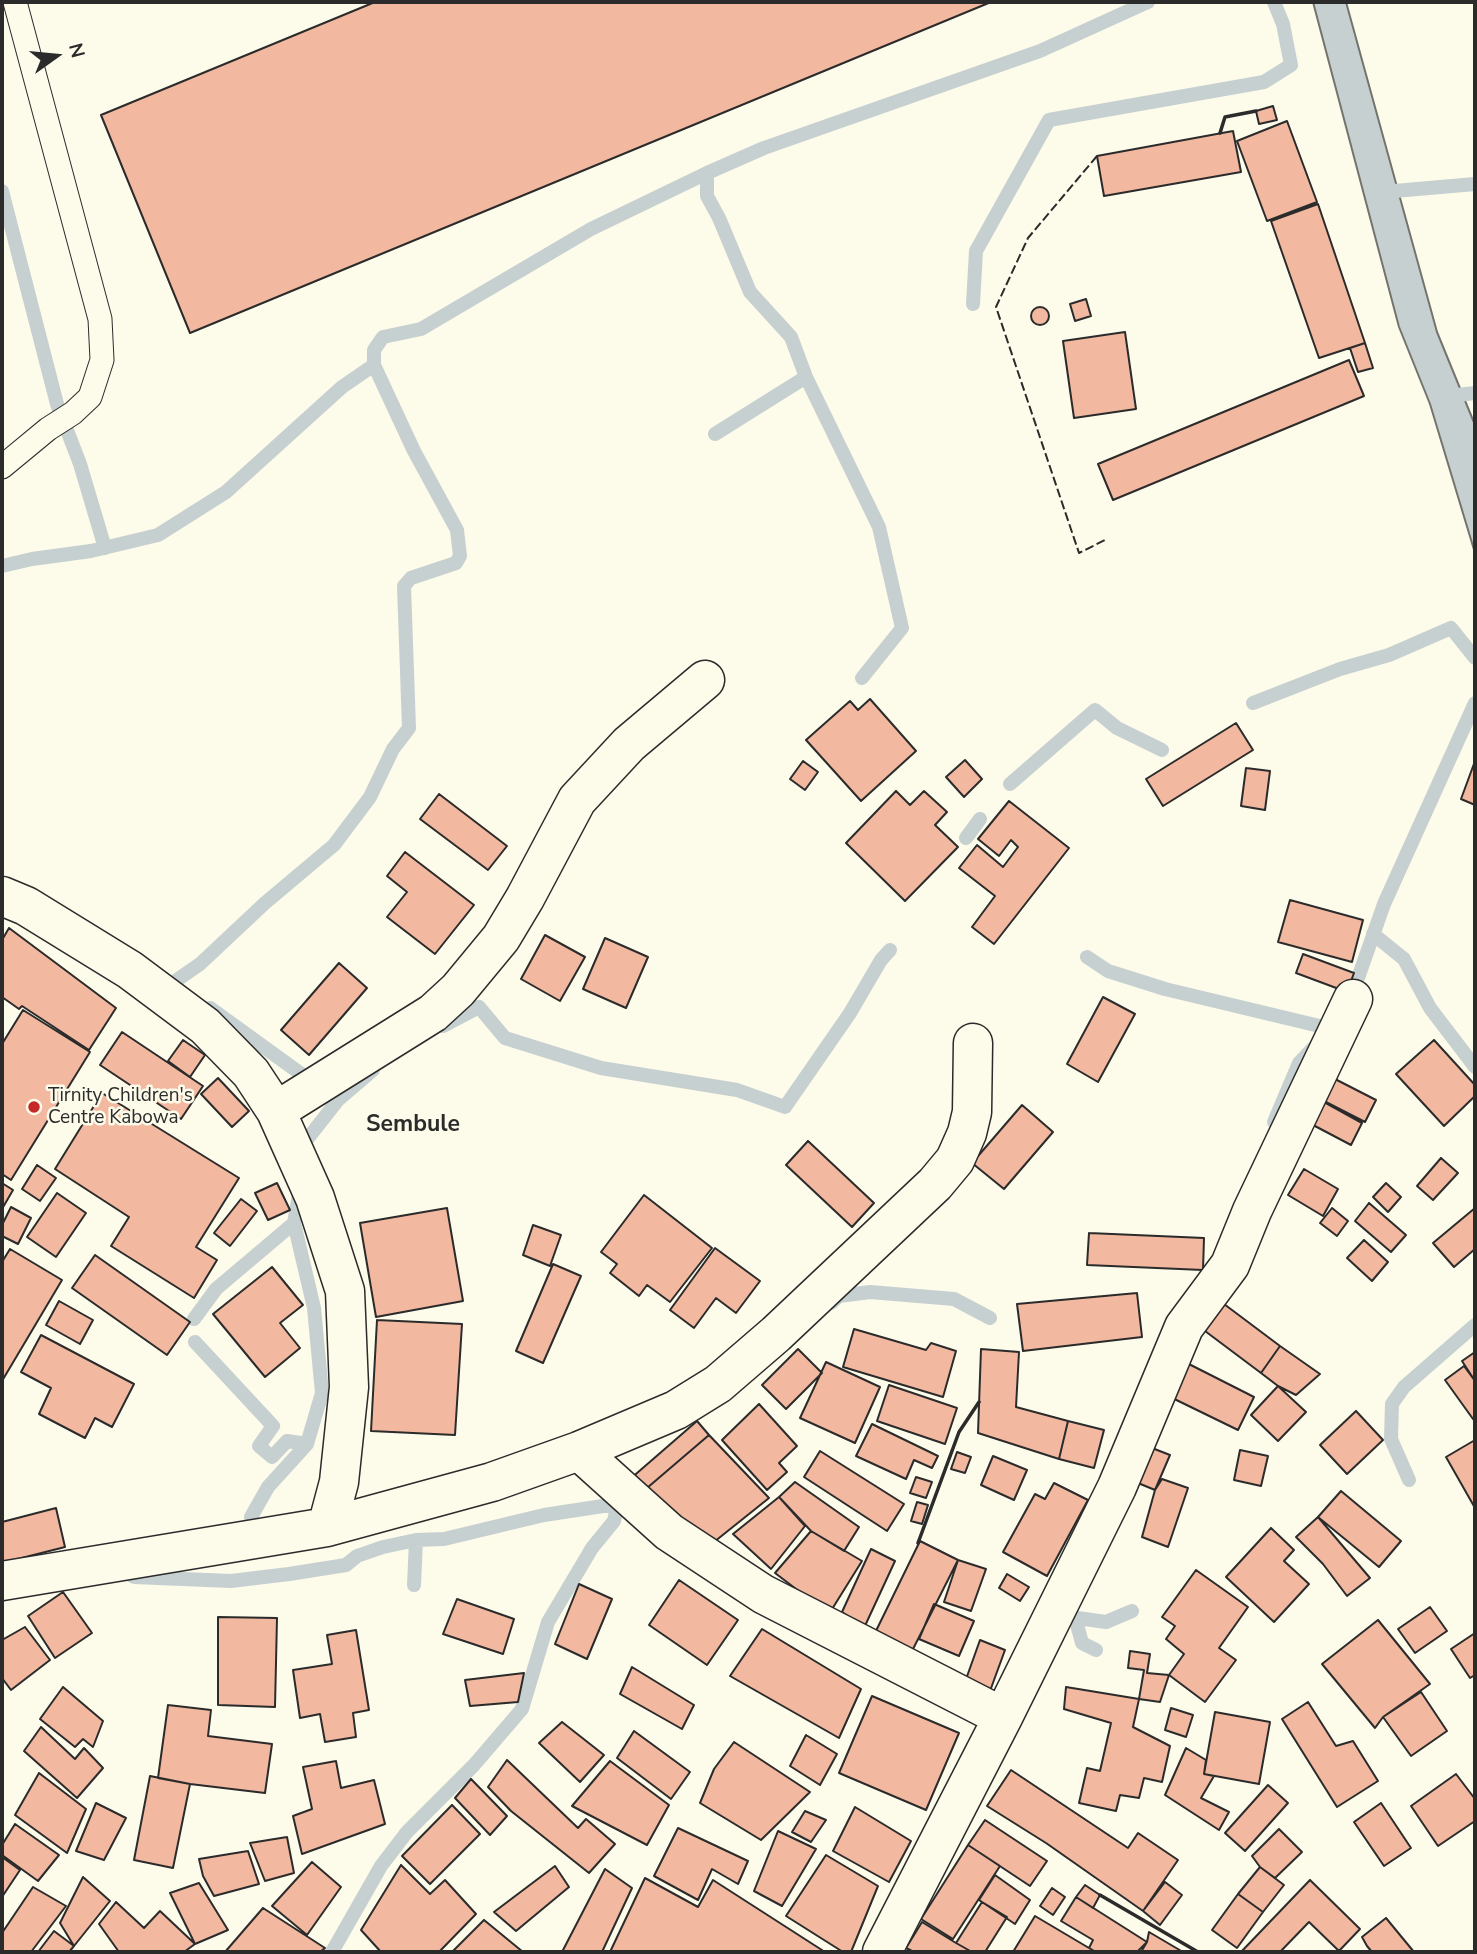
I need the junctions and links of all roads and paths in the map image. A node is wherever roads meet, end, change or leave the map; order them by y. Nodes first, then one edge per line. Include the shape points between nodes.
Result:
1 (15, 2) edge
2 (2, 467) edge
3 (705, 680) dead end
4 (2, 895) edge
5 (1353, 999) dead end
6 (973, 1043) dead end
7 (276, 1111) junction
8 (579, 1451) junction
9 (327, 1527) junction
10 (2, 1581) edge
11 (1003, 1717) junction
12 (882, 1952) edge

1 - 2 lane via 100,319 102,360 90,397
3 - 7 street via 629,744 577,800 500,939 458,990 433,1013
4 - 7 street via 130,970 205,1026 251,1073
5 - 11 street via 1230,1265 1184,1327 1120,1480
6 - 8 street via 972,1112 967,1133 955,1160 935,1184 718,1384 676,1410
7 - 9 street via 315,1198 345,1291 349,1387 339,1482
8 - 9 street via 492,1482
8 - 11 street via 669,1532 763,1594
9 - 10 street
11 - 12 street

